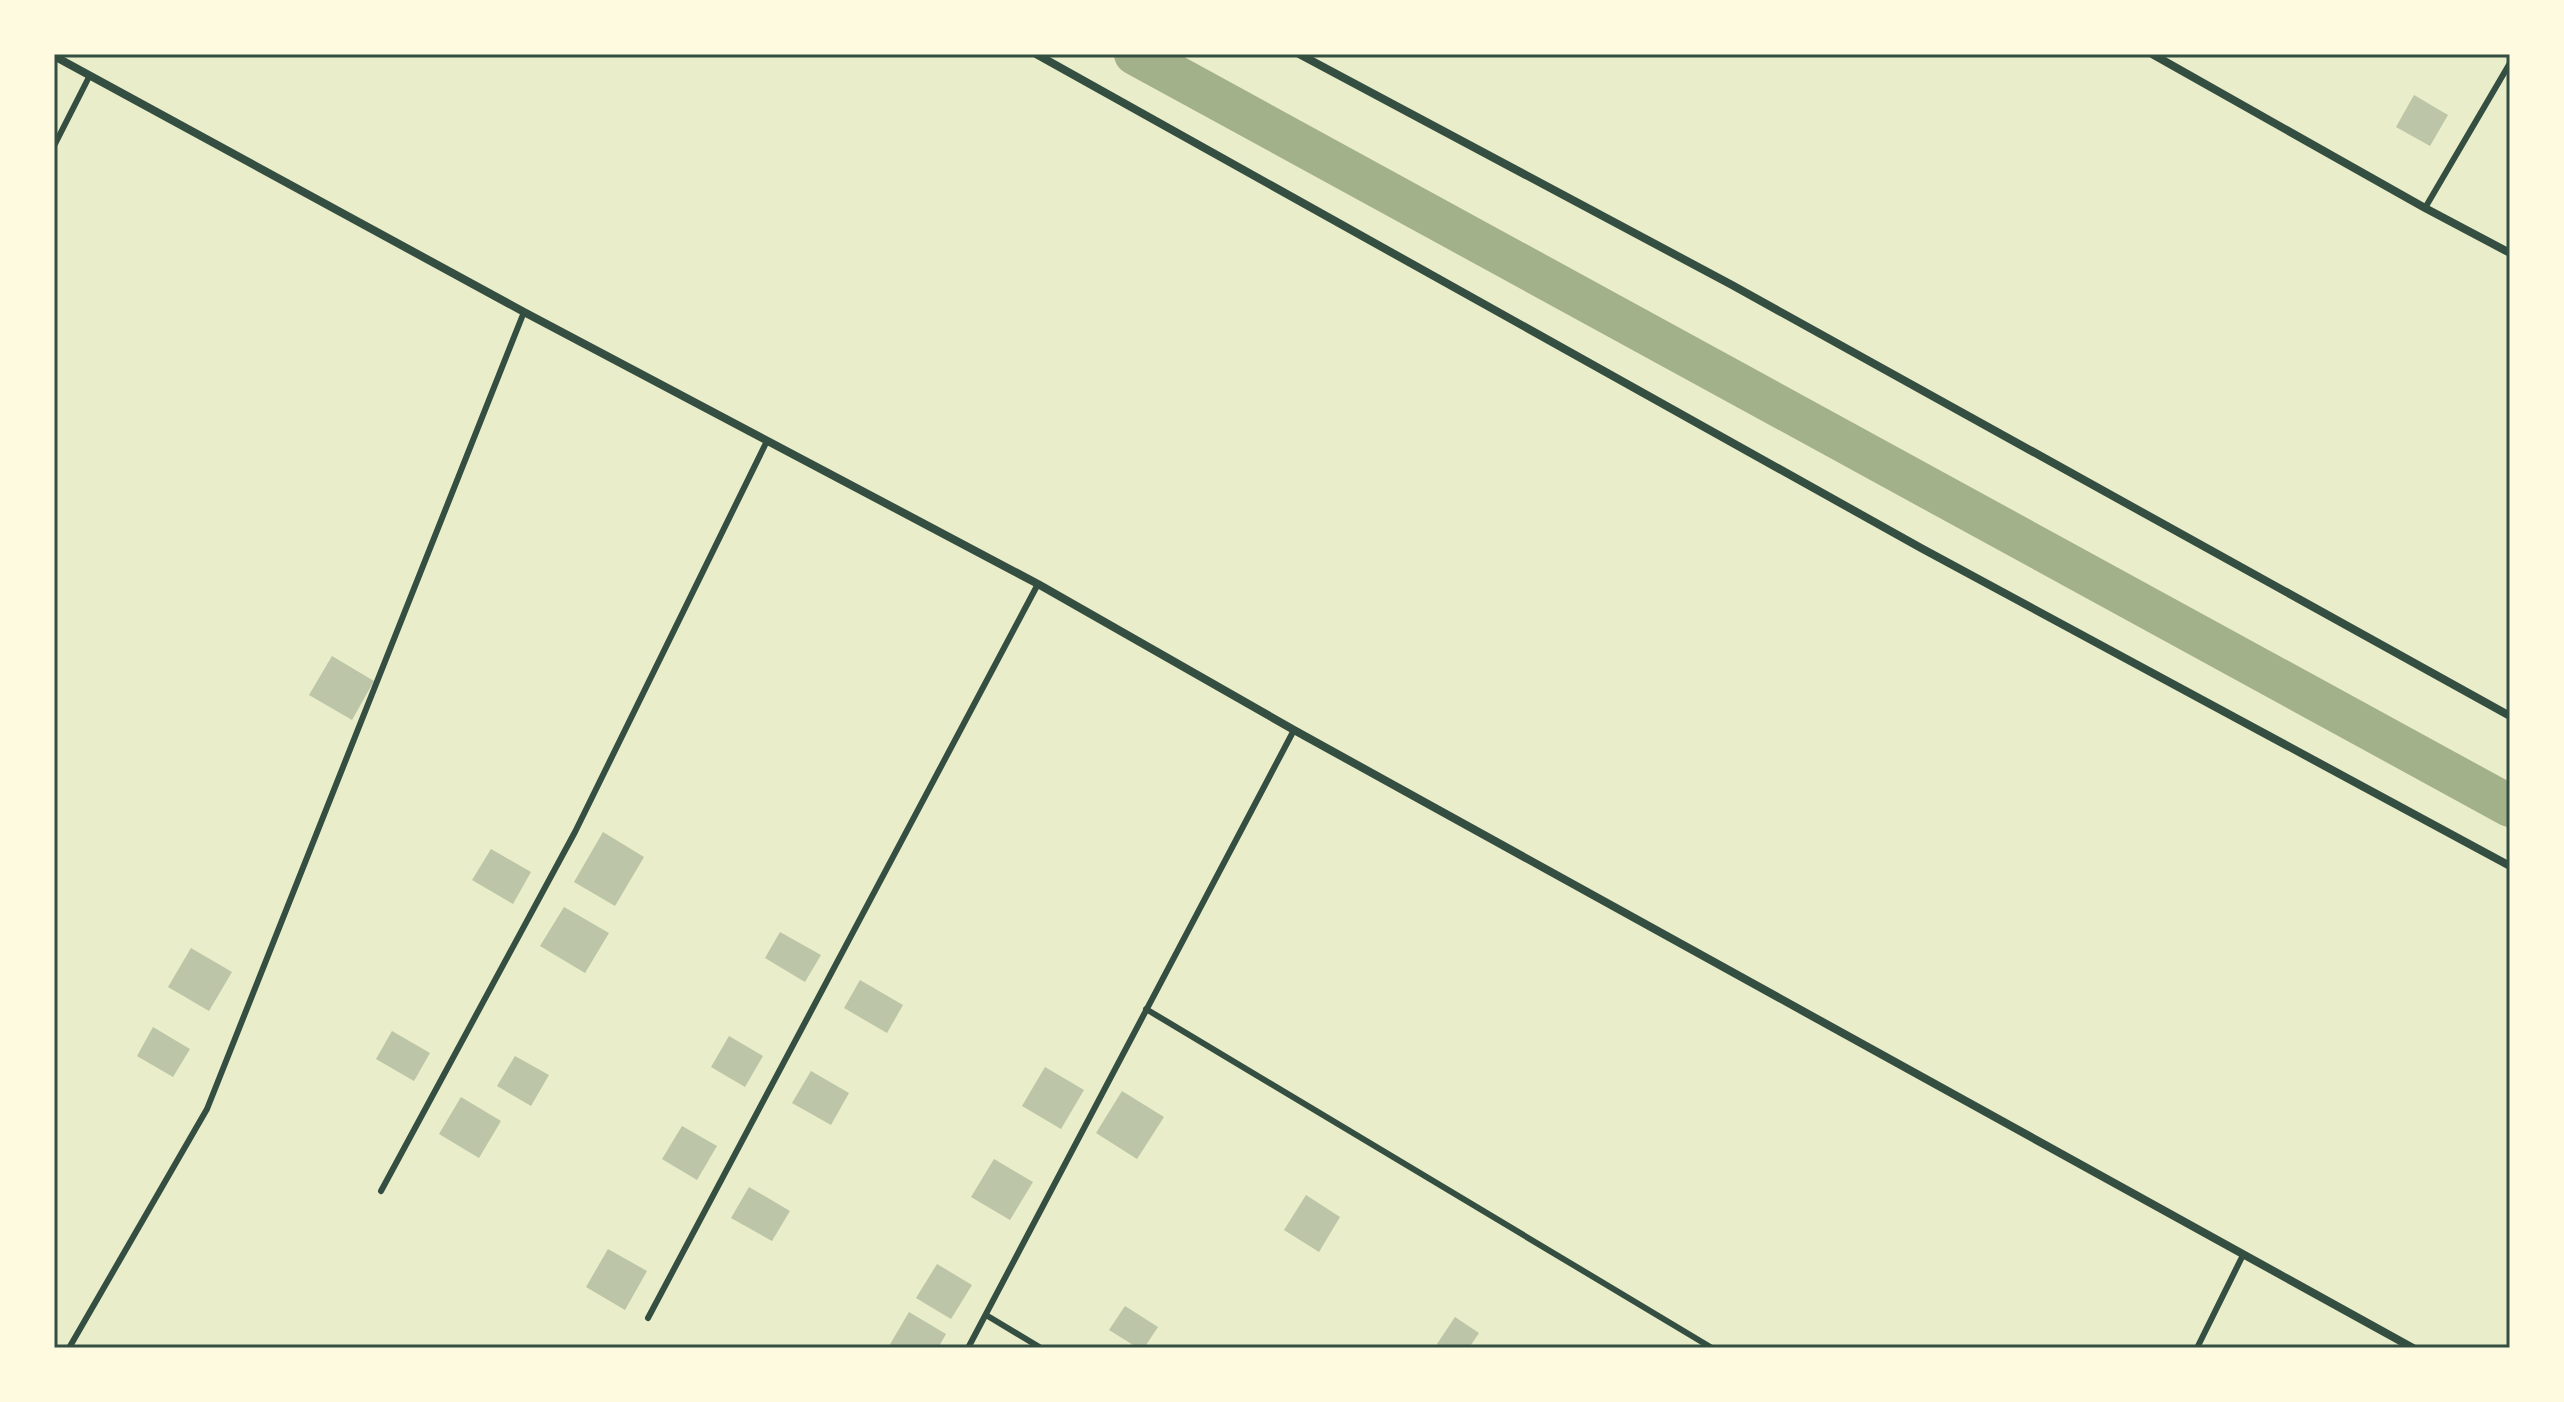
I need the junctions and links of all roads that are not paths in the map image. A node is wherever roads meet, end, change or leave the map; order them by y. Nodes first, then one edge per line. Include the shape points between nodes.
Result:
1 (1036, 54) edge
2 (1299, 54) edge
3 (2152, 54) edge
4 (54, 56) edge
5 (2510, 63) edge
6 (90, 75) junction
7 (54, 146) edge
8 (2425, 208) junction
9 (2510, 253) edge
10 (524, 312) junction
11 (767, 441) junction
12 (1038, 584) junction
13 (2510, 716) edge
14 (1294, 730) junction
15 (2510, 866) edge
16 (1146, 1009) junction
17 (381, 1191) dead end
18 (2243, 1255) junction
19 (986, 1315) junction
20 (648, 1318) dead end
21 (69, 1348) edge
22 (968, 1348) edge
23 (1041, 1348) edge
24 (1712, 1348) edge
25 (2197, 1348) edge
26 (2413, 1348) edge

1 - 15 street via 1921,548
2 - 13 street via 1732,285
3 - 8 street
4 - 6 street
5 - 8 lane
6 - 7 lane
6 - 10 street
8 - 9 street
10 - 11 street
10 - 21 lane via 207,1109
11 - 12 street
11 - 17 lane via 575,832
12 - 14 street
12 - 20 lane
14 - 16 lane
14 - 18 street
16 - 19 lane
16 - 24 lane
18 - 25 lane
18 - 26 street
19 - 22 lane
19 - 23 lane

